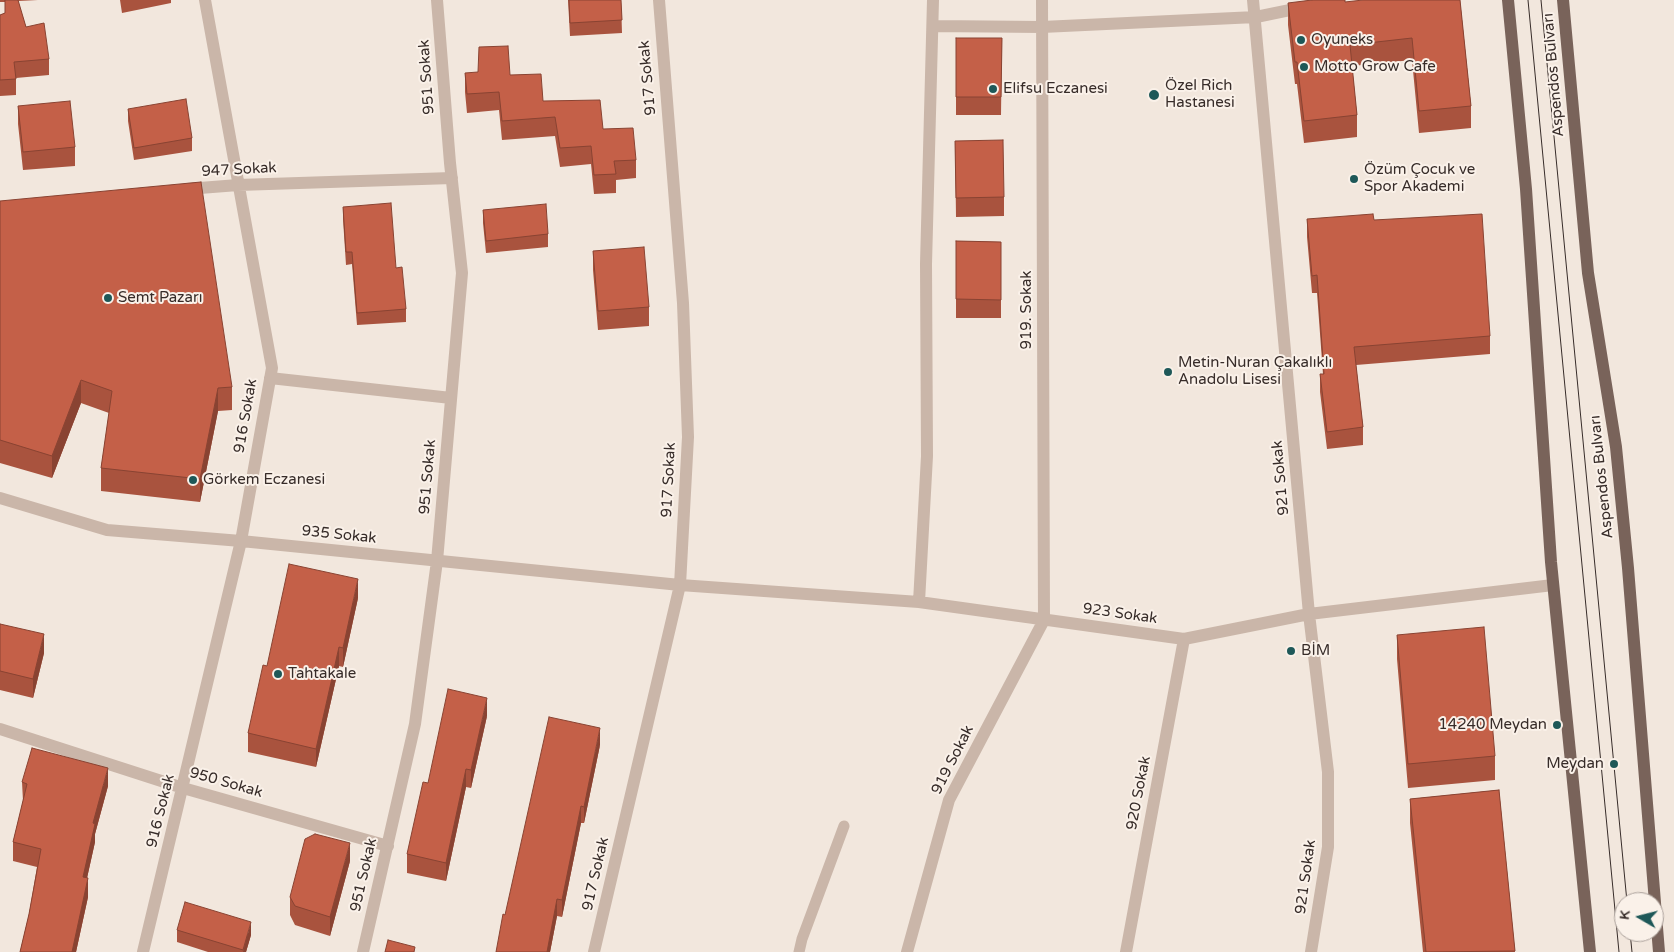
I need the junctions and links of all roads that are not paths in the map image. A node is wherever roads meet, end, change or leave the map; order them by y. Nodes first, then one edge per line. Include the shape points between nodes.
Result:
1 (205, 0) edge
2 (437, 0) edge
3 (658, 0) edge
4 (933, 0) edge
5 (1042, 0) edge
6 (1254, 0) edge
7 (1338, 0) edge
8 (1508, 0) edge
9 (1563, 0) edge
10 (1256, 17) junction
11 (933, 26) junction
12 (1042, 27) junction
13 (452, 178) junction
14 (238, 184) junction
15 (178, 190) edge
16 (270, 378) junction
17 (451, 398) junction
18 (0, 498) edge
19 (241, 541) junction
20 (437, 561) junction
21 (680, 585) junction
22 (1554, 585) junction
23 (919, 602) junction
24 (1309, 614) junction
25 (1044, 620) junction
26 (1184, 639) junction
27 (0, 729) edge
28 (183, 788) junction
29 (844, 826) dead end
30 (388, 846) junction
31 (143, 952) edge
32 (363, 952) edge
33 (594, 952) edge
34 (800, 952) edge
35 (907, 952) edge
36 (1126, 952) edge
37 (1311, 952) edge
38 (1590, 952) edge
39 (1659, 952) edge

1 - 14 street, 916 Sokak
2 - 13 street, 951 Sokak
3 - 21 street, 917 Sokak via 683,303 688,436
4 - 11 street
5 - 12 street, 919. Sokak
6 - 10 street, 921 Sokak
7 - 10 street
8 - 22 main road via 1526,189
9 - 39 main road, Aspendos Bulvarı via 1588,273 1616,447
10 - 12 street
10 - 24 street, 921 Sokak
11 - 12 street
11 - 23 street via 926,264 927,456
12 - 25 street, 919. Sokak
13 - 14 street, 947 Sokak
13 - 17 street, 951 Sokak via 462,273
14 - 15 street, 947 Sokak
14 - 16 street, 916 Sokak via 272,368
16 - 17 street
16 - 19 street, 916 Sokak
17 - 20 street, 951 Sokak
18 - 19 street, 935 Sokak via 107,530
19 - 20 street, 935 Sokak
19 - 28 street, 916 Sokak
20 - 21 street, 935 Sokak
20 - 30 street, 951 Sokak via 415,724
21 - 23 street, 923 Sokak
21 - 33 street, 917 Sokak
22 - 24 street, 923 Sokak
22 - 38 main road
23 - 25 street, 923 Sokak
24 - 26 street, 923 Sokak
24 - 37 street, 921 Sokak via 1328,772 1328,847
25 - 26 street, 923 Sokak
25 - 35 street, 919 Sokak via 949,800
26 - 36 street, 920 Sokak
27 - 28 street, 950 Sokak
28 - 30 street, 950 Sokak
28 - 31 street, 916 Sokak
29 - 34 lane
30 - 32 street, 951 Sokak

